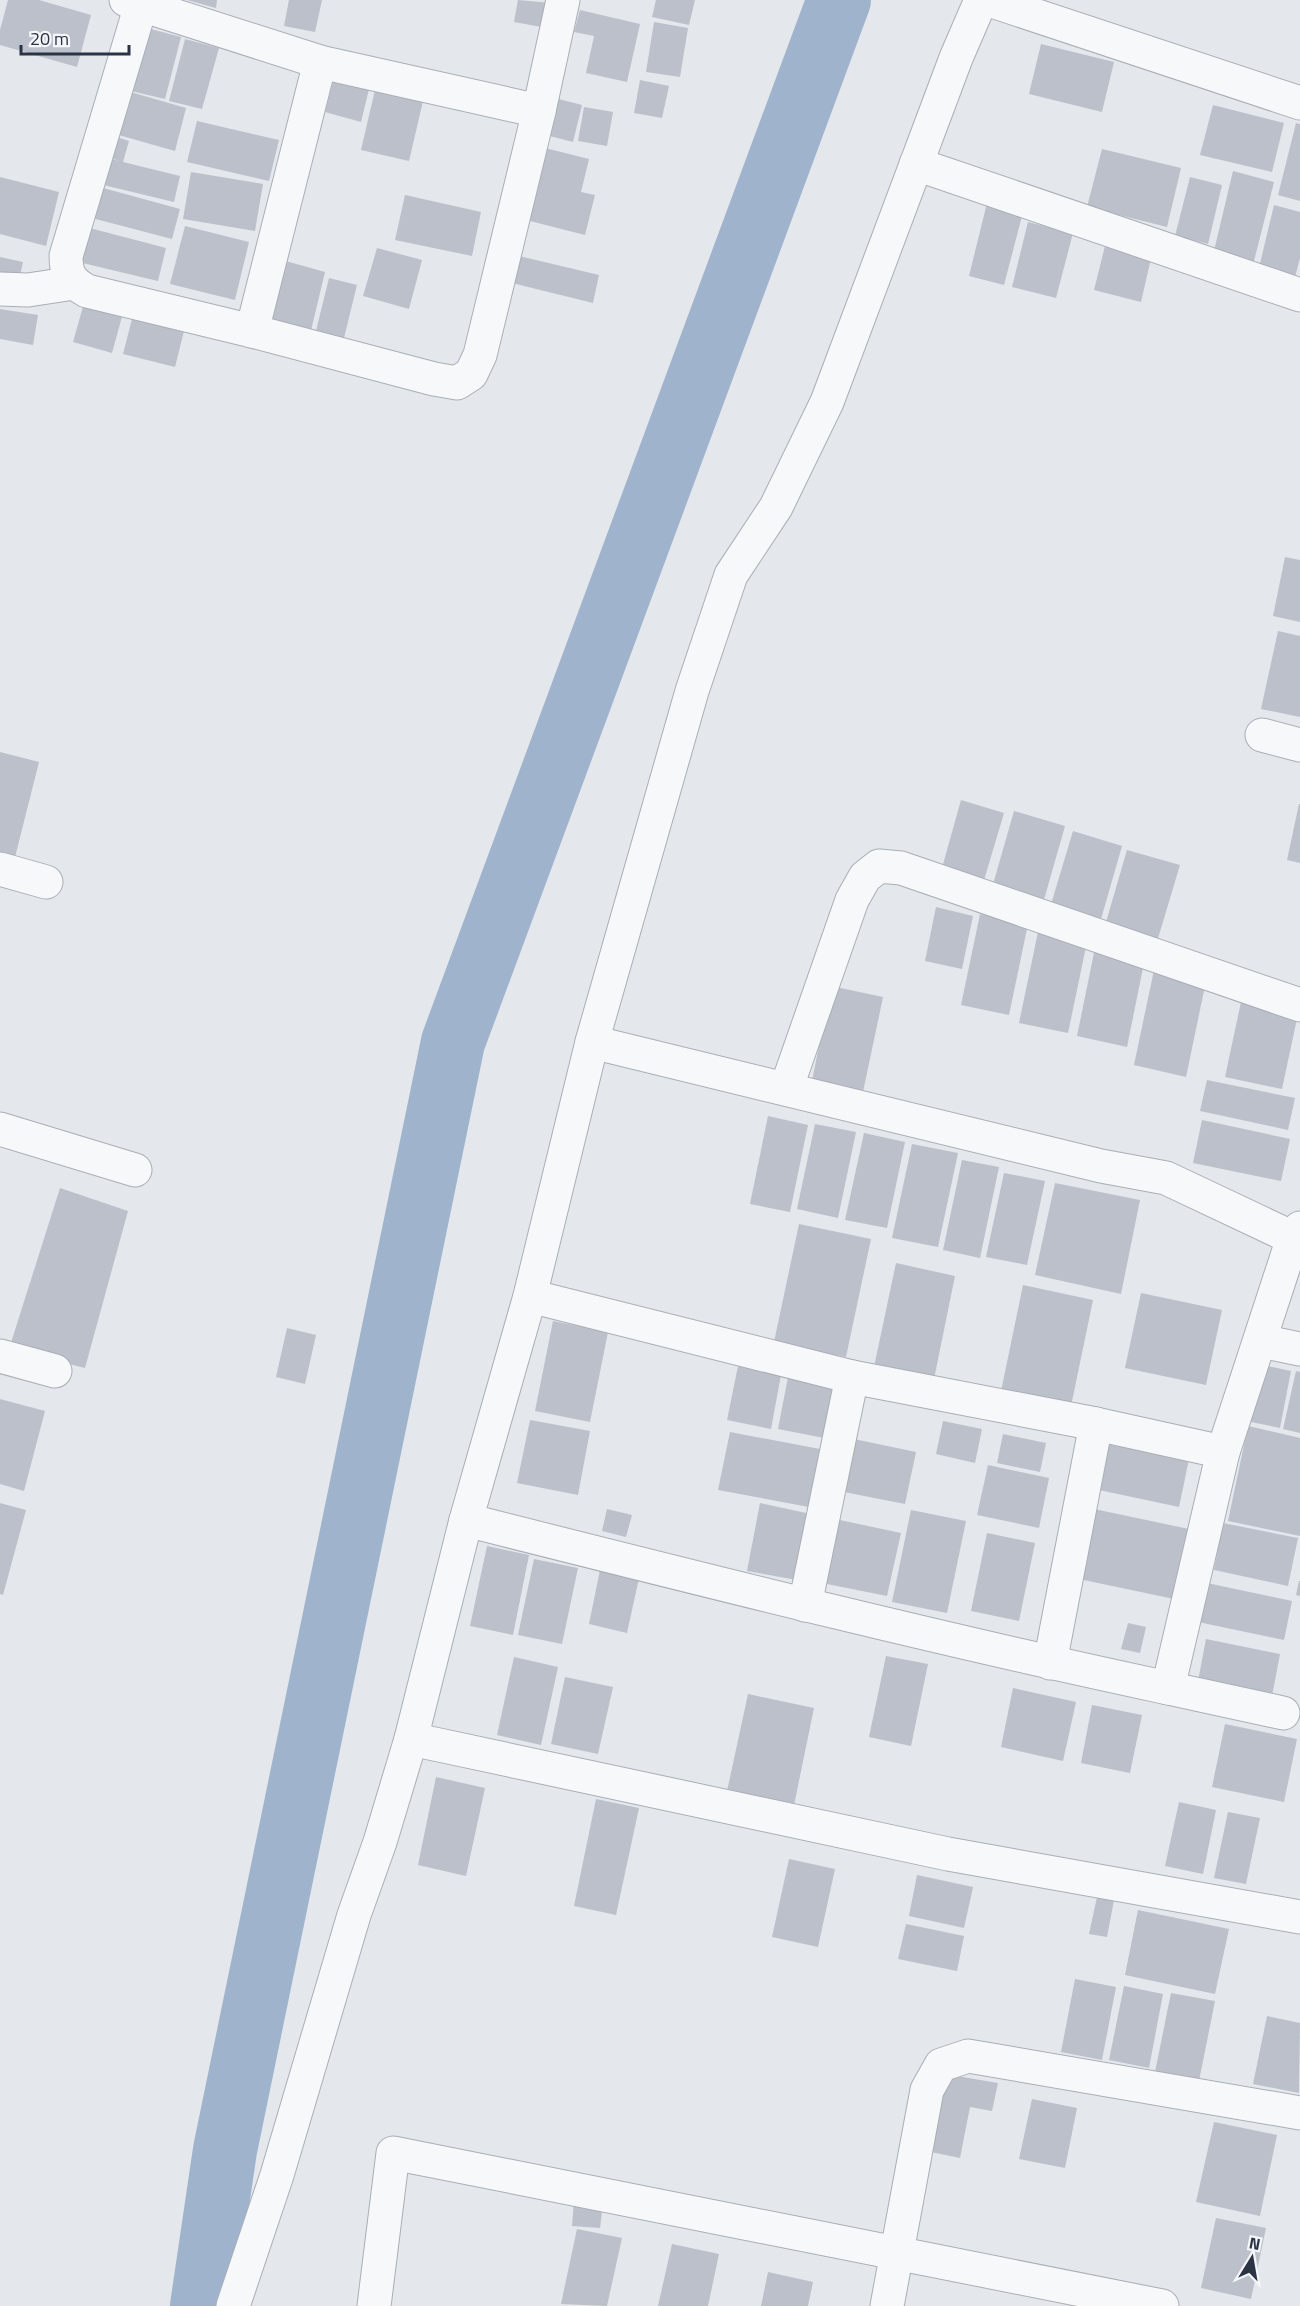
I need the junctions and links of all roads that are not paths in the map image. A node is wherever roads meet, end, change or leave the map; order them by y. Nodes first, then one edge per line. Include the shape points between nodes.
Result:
1 (563, 0) edge
2 (981, 0) edge
3 (989, 0) edge
4 (134, 2) edge
5 (320, 62) junction
6 (1300, 103) edge
7 (539, 111) junction
8 (916, 164) junction
9 (74, 283) junction
10 (0, 289) edge
11 (1300, 295) edge
12 (252, 331) junction
13 (1262, 735) dead end
14 (1300, 745) edge
15 (0, 869) edge
16 (46, 882) dead end
17 (1300, 1005) edge
18 (592, 1042) junction
19 (786, 1089) junction
20 (0, 1129) edge
21 (135, 1170) dead end
22 (1297, 1233) edge
23 (530, 1296) junction
24 (1261, 1341) junction
25 (1300, 1349) edge
26 (0, 1356) edge
27 (55, 1371) dead end
28 (852, 1377) junction
29 (1096, 1424) junction
30 (1223, 1452) junction
31 (466, 1520) junction
32 (805, 1605) junction
33 (1050, 1663) junction
34 (1168, 1688) junction
35 (1283, 1713) dead end
36 (411, 1739) junction
37 (1300, 1917) edge
38 (1300, 2113) edge
39 (896, 2252) junction
40 (234, 2306) edge
41 (374, 2306) edge
42 (887, 2306) edge
43 (1162, 2306) edge

1 - 7 street
2 - 8 street
3 - 6 street
4 - 5 street
4 - 9 street via 66,256 66,271
5 - 7 street
5 - 12 street
7 - 12 street via 480,355 471,374 457,383 434,379
8 - 11 street
8 - 18 street via 827,402 776,507 731,575 692,691
9 - 10 street via 28,290
9 - 12 street via 87,291
13 - 14 street
15 - 16 street
17 - 19 street via 901,868 879,866 865,877 852,900
18 - 19 street
18 - 23 street
19 - 22 street via 1101,1166 1167,1178
20 - 21 street
22 - 24 street
23 - 28 street
23 - 31 street
24 - 25 street
24 - 30 street
26 - 27 street
28 - 29 street
28 - 32 street
29 - 30 street
29 - 33 street
30 - 34 street
31 - 32 street
31 - 36 street
32 - 33 street
33 - 34 street
34 - 35 street
36 - 37 street via 948,1854
36 - 40 street
38 - 39 street via 968,2056 941,2065 927,2090
39 - 41 street via 393,2153
39 - 42 street
39 - 43 street

